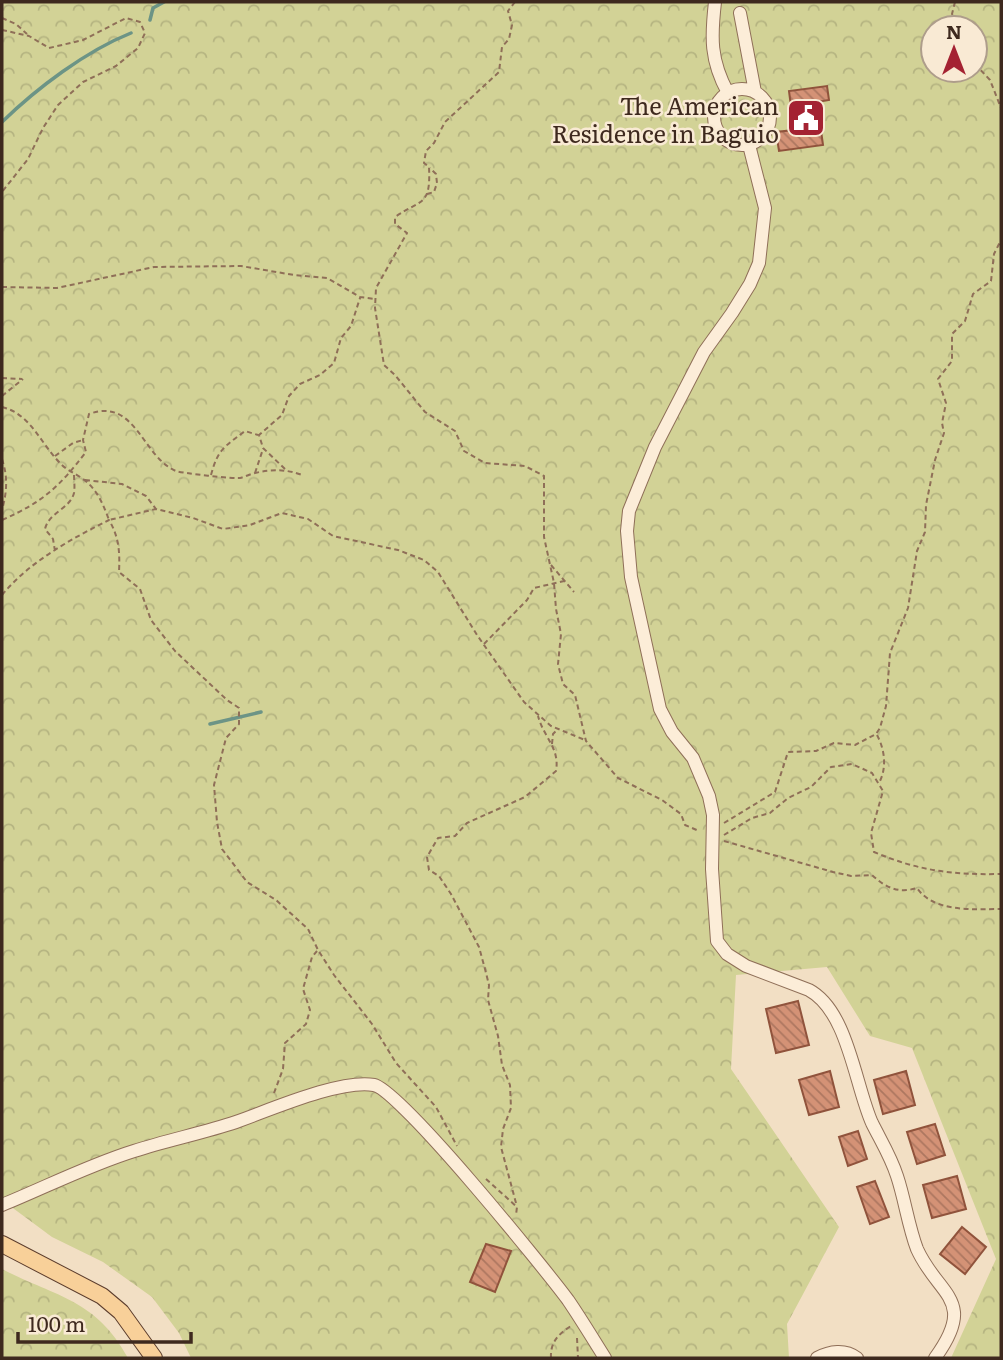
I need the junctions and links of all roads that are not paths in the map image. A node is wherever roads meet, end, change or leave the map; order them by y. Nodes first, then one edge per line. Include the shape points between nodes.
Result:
1 (715, 2) edge
2 (740, 13) dead end
3 (755, 92) junction
4 (727, 93) junction
5 (749, 145) junction
6 (2, 1205) edge
7 (2, 1244) edge
8 (154, 1358) edge
9 (605, 1358) edge
10 (817, 1358) edge
11 (857, 1358) edge
12 (935, 1358) edge

1 - 4 street via 712,49
2 - 3 street
3 - 4 street via 736,89
3 - 5 street via 764,99 771,120 760,140
4 - 5 street via 715,108 715,128 729,142
5 - 12 street via 765,208 759,263 704,352 655,447 629,511 631,578 660,709 693,758 711,806 719,945 746,967 817,995 830,1009 898,1176 921,1258 948,1292 953,1306 951,1331
6 - 9 street via 132,1152 335,1089 360,1084 381,1087 484,1197 567,1300
7 - 8 main road via 102,1296 121,1312
10 - 11 street via 833,1352

